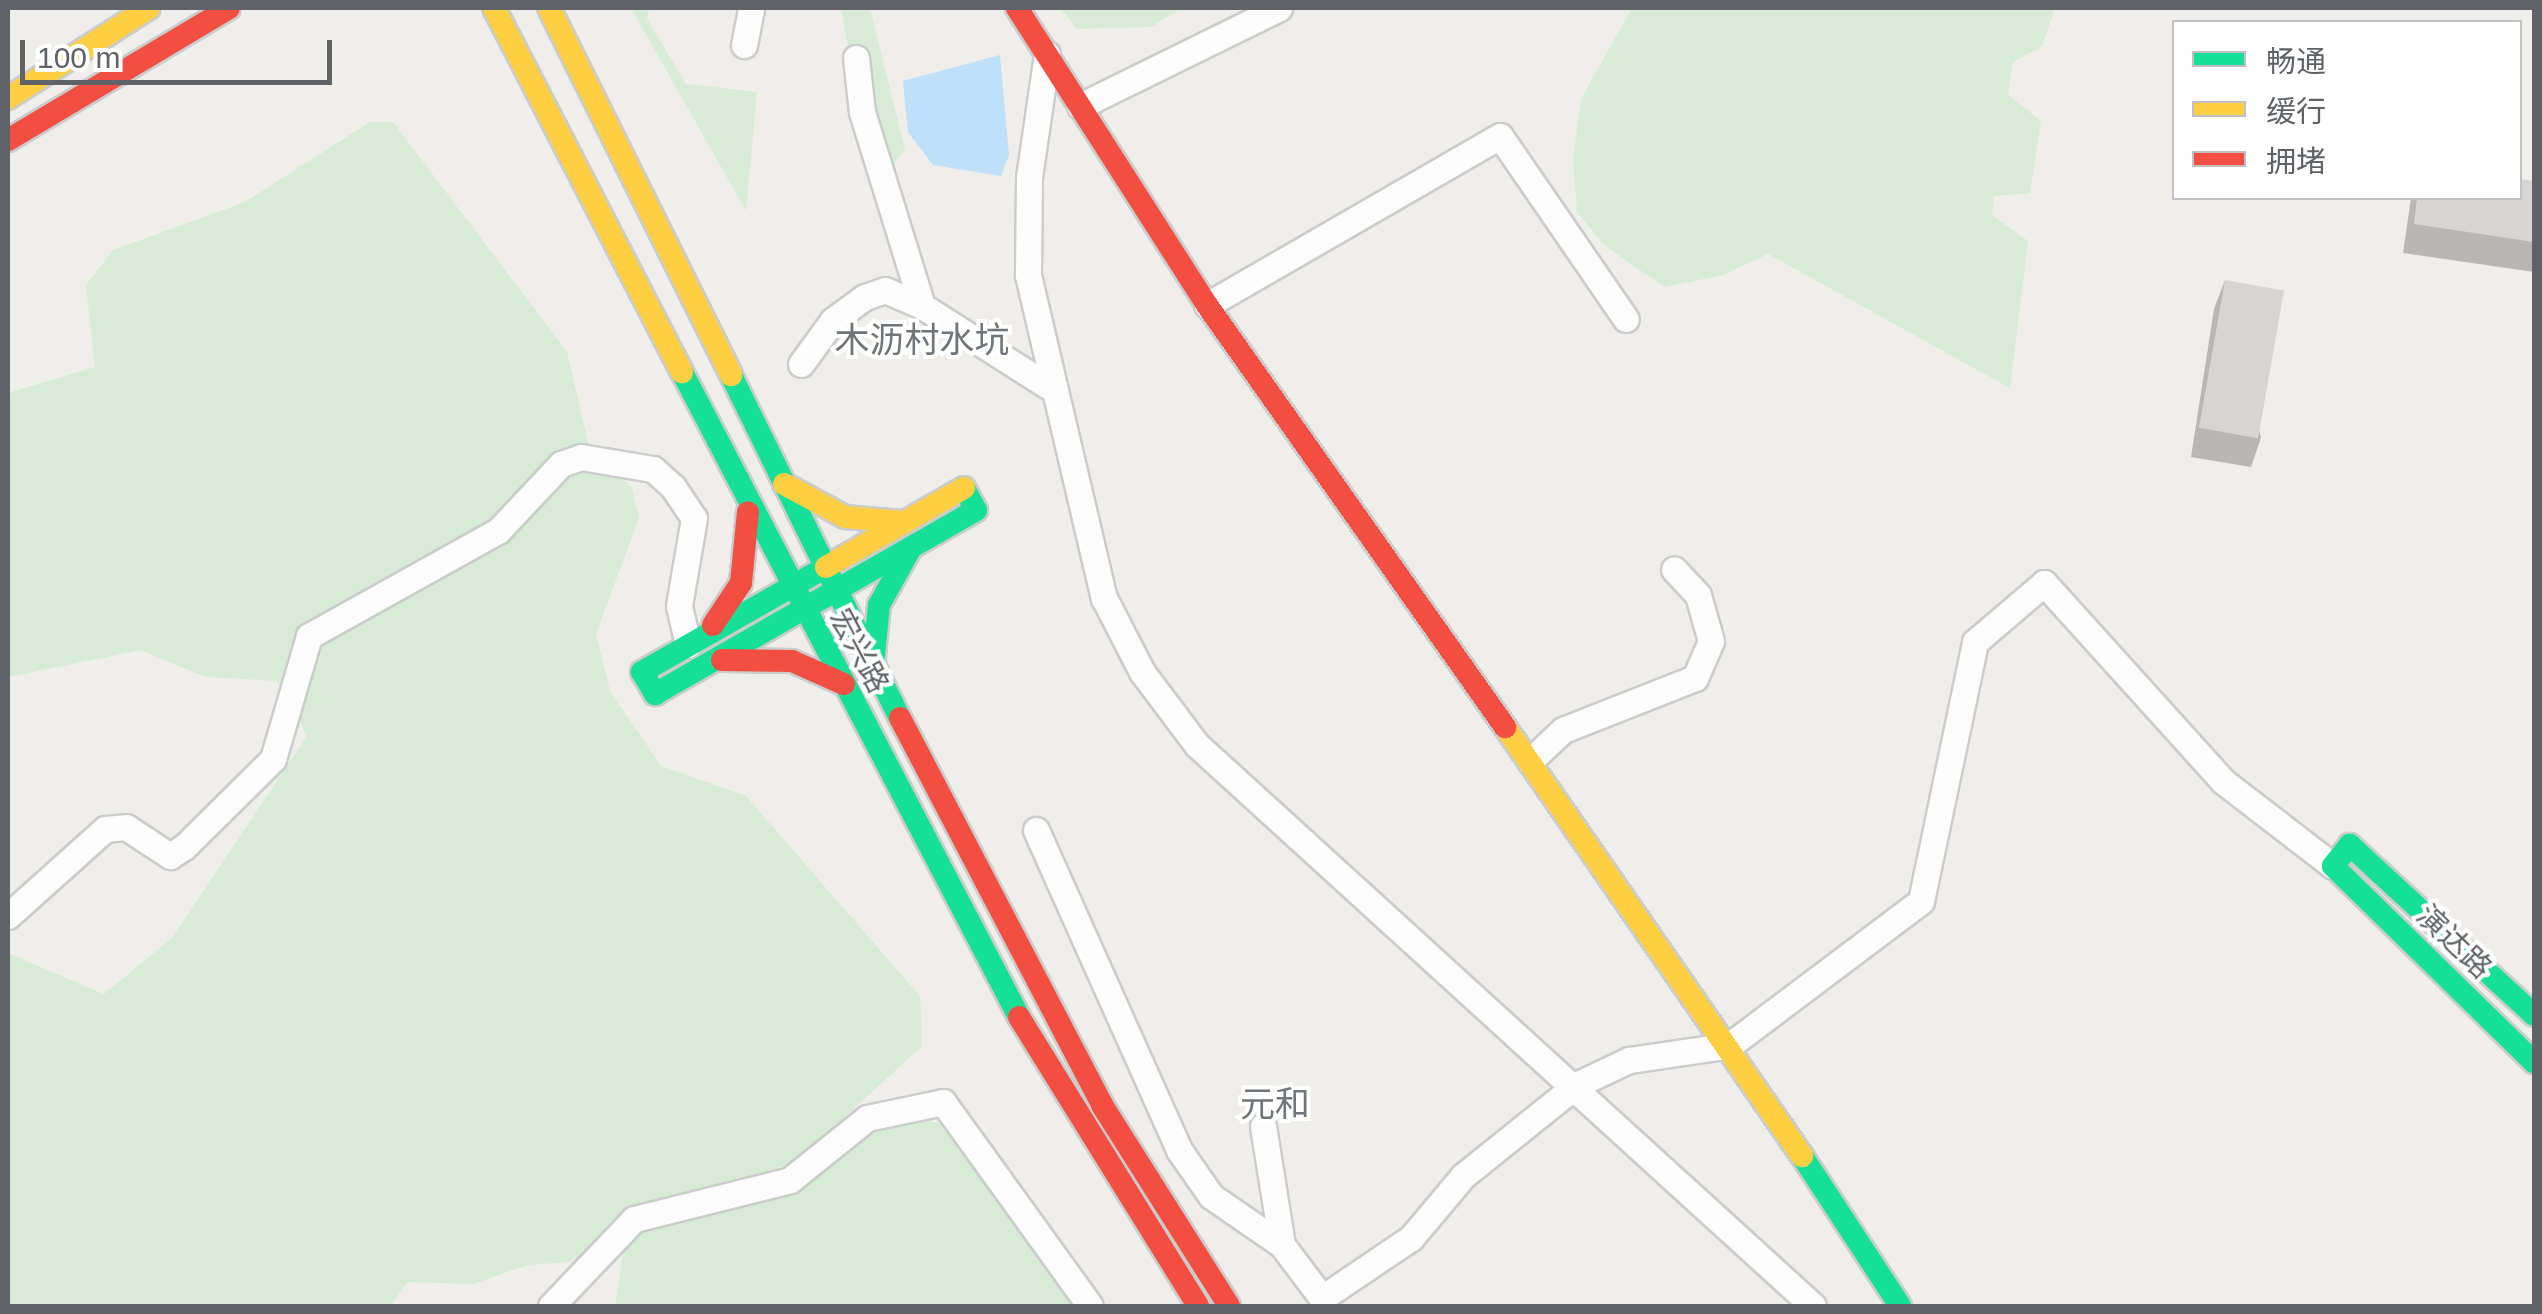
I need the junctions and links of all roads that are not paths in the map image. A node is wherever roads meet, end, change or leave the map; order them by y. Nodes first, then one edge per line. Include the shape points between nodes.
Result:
1 (149, 8) edge
2 (228, 8) edge
3 (494, 8) edge
4 (549, 8) edge
5 (751, 8) edge
6 (1018, 8) edge
7 (1280, 8) edge
8 (744, 45) dead end
9 (1046, 54) junction
10 (856, 58) dead end
11 (8, 98) edge
12 (1080, 106) junction
13 (8, 140) edge
14 (1207, 305) junction
15 (922, 306) junction
16 (1626, 319) dead end
17 (800, 364) dead end
18 (1048, 386) junction
19 (784, 484) junction
20 (746, 501) junction
21 (904, 522) junction
22 (915, 543) junction
23 (822, 568) junction
24 (1674, 569) dead end
25 (789, 586) junction
26 (835, 590) junction
27 (802, 608) junction
28 (694, 642) junction
29 (706, 664) junction
30 (873, 666) junction
31 (844, 684) junction
32 (1530, 760) junction
33 (1036, 830) dead end
34 (2332, 866) junction
35 (8, 916) edge
36 (2534, 1015) edge
37 (1730, 1044) junction
38 (2534, 1062) edge
39 (1576, 1085) junction
40 (1264, 1126) dead end
41 (1282, 1245) junction
42 (1325, 1302) edge
43 (552, 1306) edge
44 (1090, 1306) edge
45 (1198, 1306) edge
46 (1230, 1306) edge
47 (1813, 1306) edge
48 (1900, 1306) edge

1 - 11 street
2 - 13 street
3 - 20 street, 宏兴路
4 - 19 street, 宏兴路
5 - 8 street
6 - 9 street
7 - 12 street
9 - 12 street
9 - 18 street via 1029,177 1028,275
10 - 15 street via 875,162
12 - 14 street
14 - 16 street via 1500,136
14 - 32 street
15 - 17 street via 884,290 865,298 832,320
15 - 18 street
18 - 39 street via 1104,598 1142,672 1197,745
19 - 21 street via 845,517
19 - 23 street, 宏兴路
20 - 25 street, 宏兴路
20 - 28 street via 741,583
21 - 22 street via 964,488 976,510
21 - 23 street
22 - 26 street
22 - 30 street via 880,605
23 - 25 street
23 - 26 street, 宏兴路
24 - 32 street via 1698,595 1711,641 1696,678 1563,730
25 - 27 street, 宏兴路
25 - 28 street
26 - 27 street
26 - 30 street, 宏兴路
27 - 29 street
27 - 31 street, 宏兴路
28 - 29 street via 642,672 655,694
28 - 35 street via 679,606 694,518 673,487 653,468 581,457 561,464 498,531 309,636 273,759 184,847 170,856 126,828 105,829
29 - 31 street via 773,658
30 - 46 street, 宏兴路 via 1102,1105
31 - 45 street, 宏兴路 via 1078,1122
32 - 37 street
33 - 41 street via 1179,1150 1212,1196
34 - 36 street, 演达路 via 2350,845
34 - 37 street via 2224,782 2044,582 1975,642 1921,901
34 - 38 street, 演达路
37 - 39 street via 1629,1060
37 - 48 street
39 - 42 street via 1464,1176 1411,1238
39 - 47 street
40 - 41 street
41 - 42 street
43 - 44 street via 634,1219 790,1180 867,1118 943,1102

